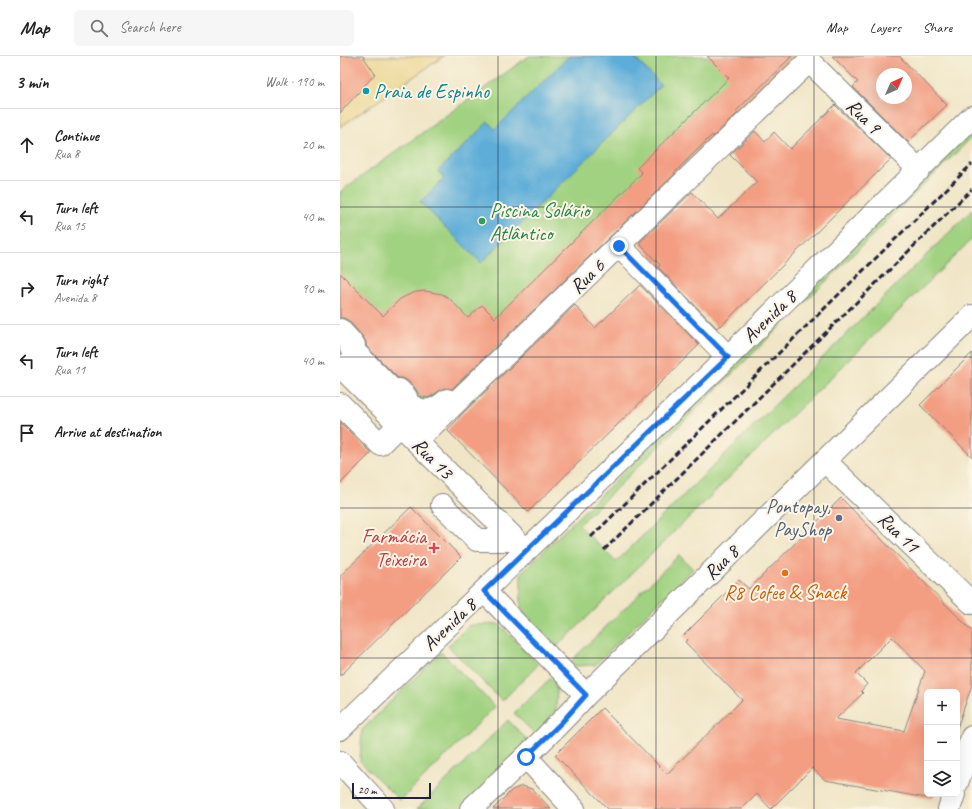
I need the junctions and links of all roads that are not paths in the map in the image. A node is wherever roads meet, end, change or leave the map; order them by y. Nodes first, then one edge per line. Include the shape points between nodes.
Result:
1 (809, 61) joint
2 (972, 118) edge
3 (919, 170) junction
4 (619, 246) junction
5 (972, 316) edge
6 (340, 330) edge
7 (728, 357) junction
8 (340, 366) edge
9 (340, 404) edge
10 (400, 425) junction
11 (416, 442) junction
12 (825, 461) junction
13 (442, 505) dead end
14 (521, 545) junction
15 (484, 591) junction
16 (972, 603) edge
17 (586, 695) junction
18 (340, 729) edge
19 (972, 737) edge
20 (526, 757) junction
21 (340, 762) edge
22 (960, 774) edge
23 (953, 797) edge
24 (383, 809) edge
25 (471, 809) edge
26 (574, 809) edge
27 (949, 809) edge

1 - 3 street, Rua 9
1 - 4 street, Rua 6
2 - 3 street, Avenida 8
3 - 7 street, Avenida 8
4 - 7 street
4 - 11 street, Rua 6
5 - 12 street, Rua 8
6 - 10 street via 354,344 351,348 395,394 399,390 409,405 425,410 434,409 447,400 450,403 424,428 410,414
7 - 14 street, Avenida 8
8 - 10 street, Rua 13
9 - 10 street via 380,444
10 - 11 street, Rua 13
11 - 14 street, Rua 13
12 - 16 street, Rua 11
12 - 17 street, Rua 8
13 - 14 street via 477,540
14 - 15 street, Avenida 8
15 - 17 street
15 - 18 street, Avenida 8
17 - 20 street, Rua 8
19 - 22 street
20 - 25 street, Rua 8
20 - 26 street
21 - 24 street
23 - 27 street

